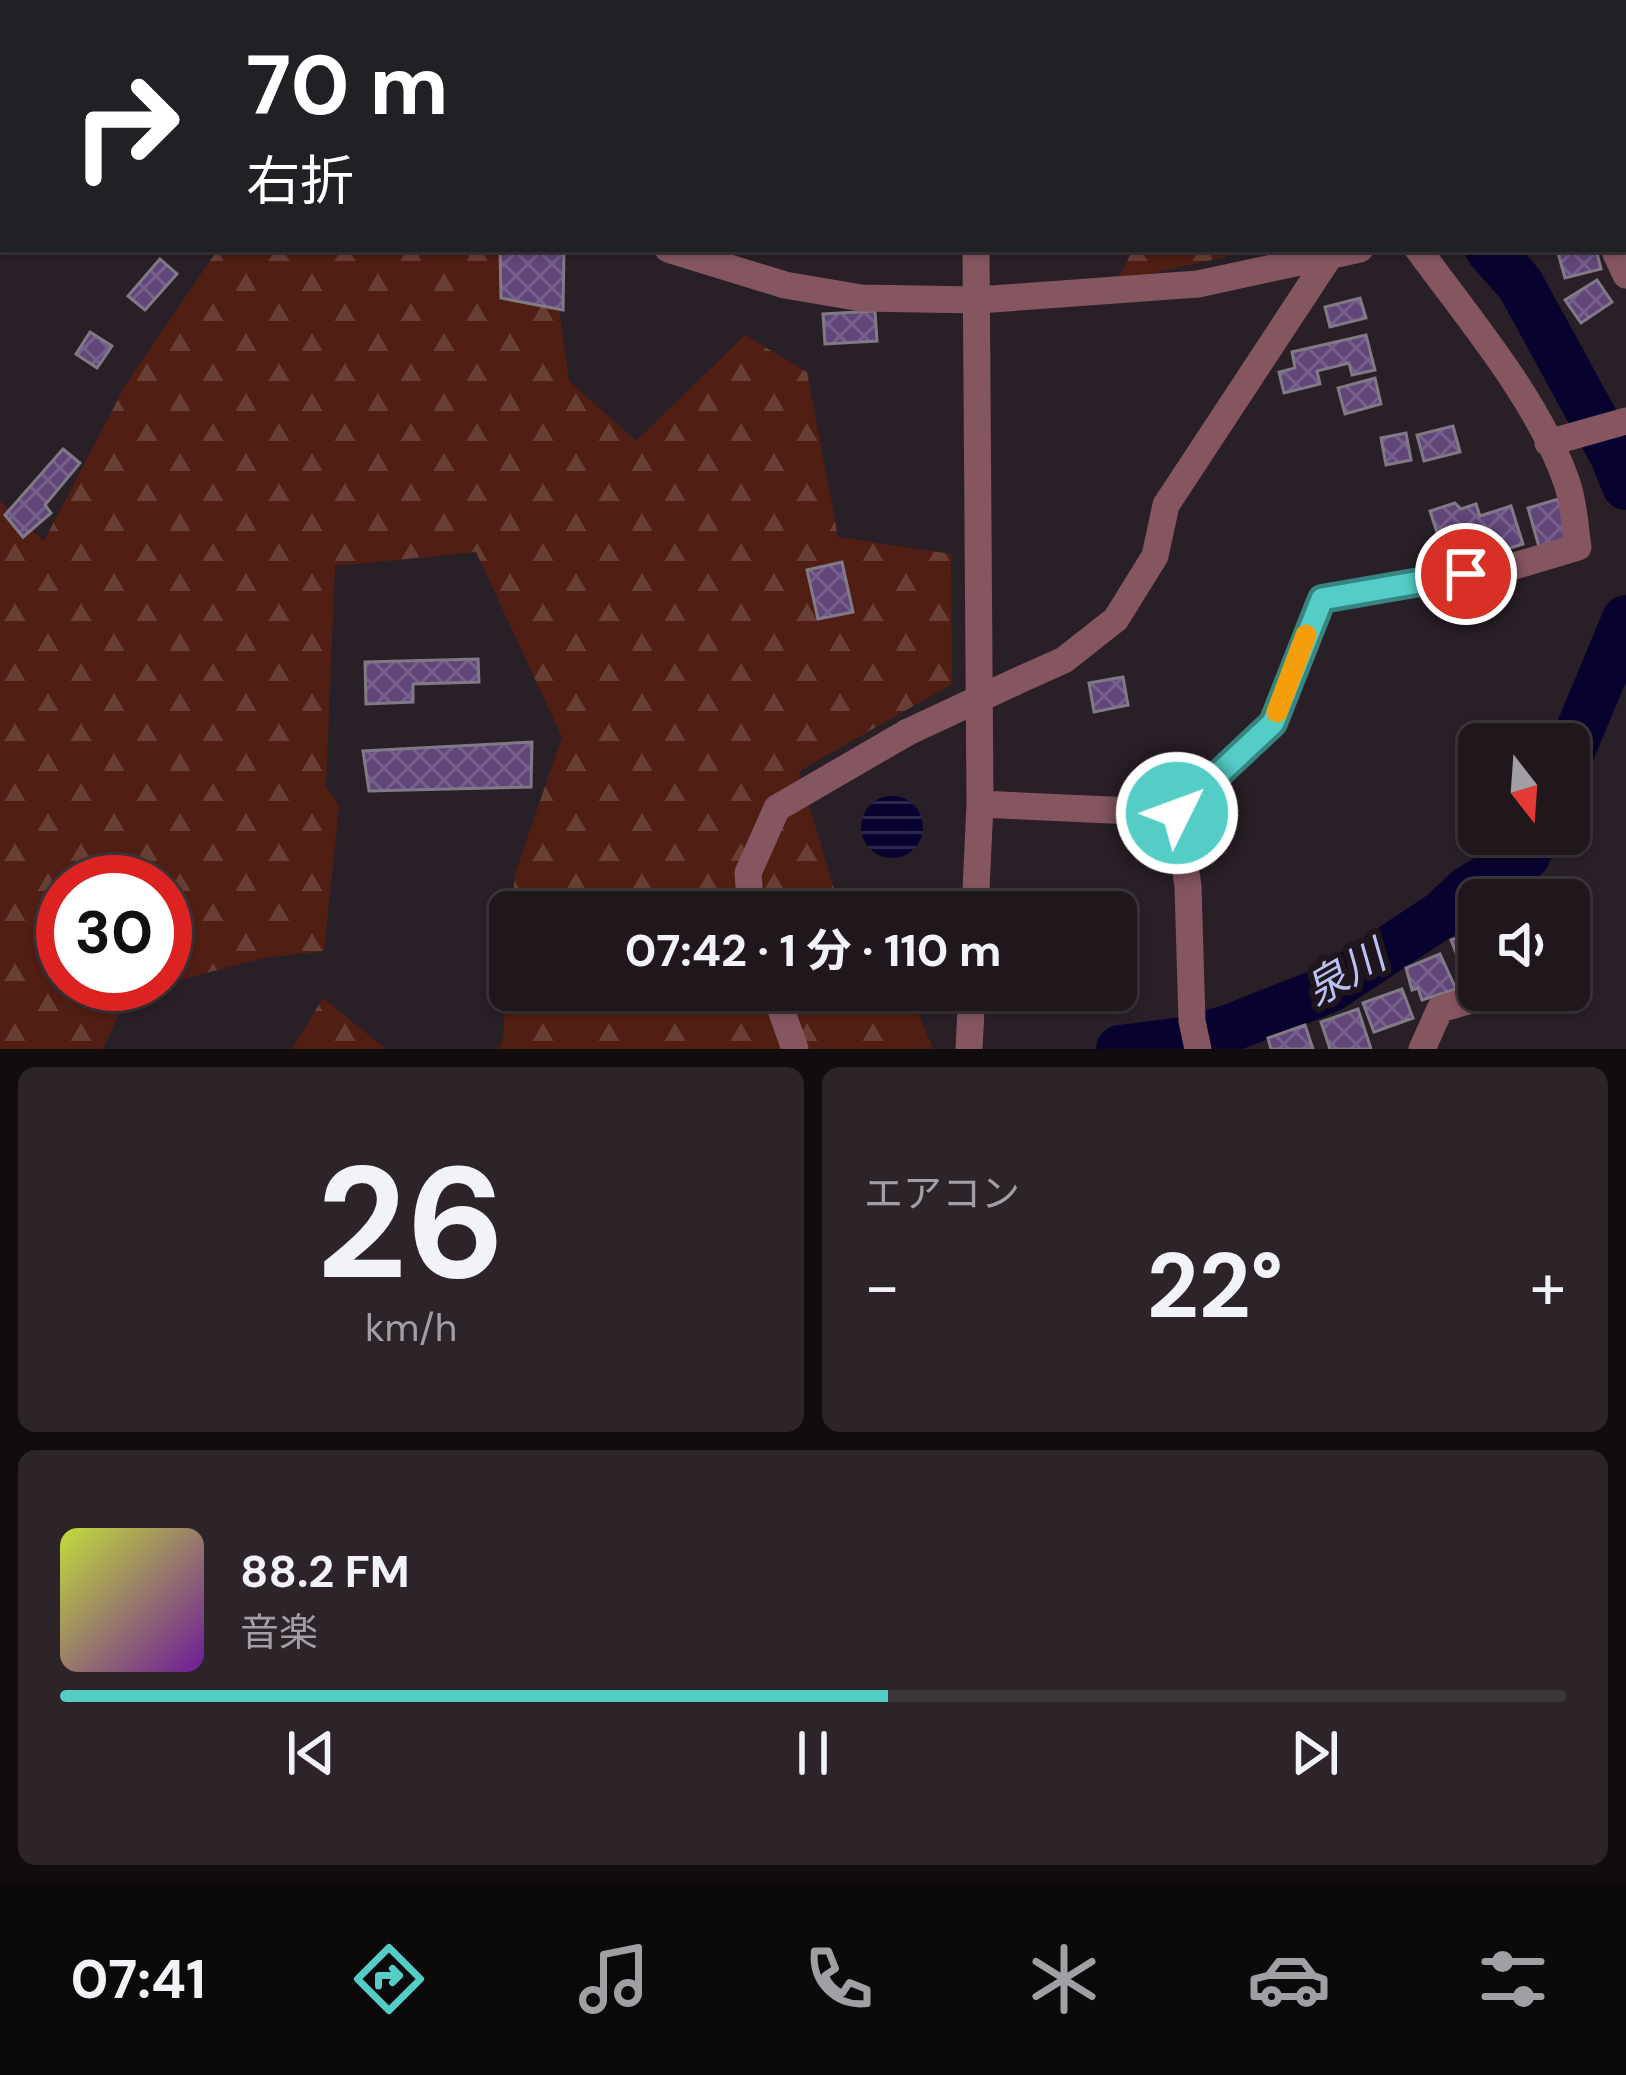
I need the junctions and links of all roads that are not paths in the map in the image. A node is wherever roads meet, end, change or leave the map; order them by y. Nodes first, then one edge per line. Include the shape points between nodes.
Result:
1 (678, 252) edge
2 (976, 252) edge
3 (1343, 252) edge
4 (1420, 252) edge
5 (1331, 254) junction
6 (978, 300) junction
7 (1626, 421) edge
8 (1548, 442) junction
9 (980, 804) junction
10 (1177, 813) junction
11 (749, 891) edge
12 (976, 891) edge
13 (1458, 1005) edge
14 (781, 1011) edge
15 (971, 1011) edge
16 (1195, 1035) edge
17 (795, 1049) edge
18 (969, 1049) edge
19 (1423, 1049) edge

1 - 6 street via 804,289
2 - 6 street
3 - 5 street
4 - 8 street
5 - 6 street via 1198,284
5 - 11 street, bridge via 1166,505 1155,556 1116,619 1064,660 908,732 777,808 748,873
6 - 9 street
7 - 8 street
8 - 10 street via 1568,485 1578,547 1322,599 1273,723
9 - 10 street
9 - 12 street
10 - 16 street
13 - 19 street via 1440,1010
14 - 17 street
15 - 18 street

